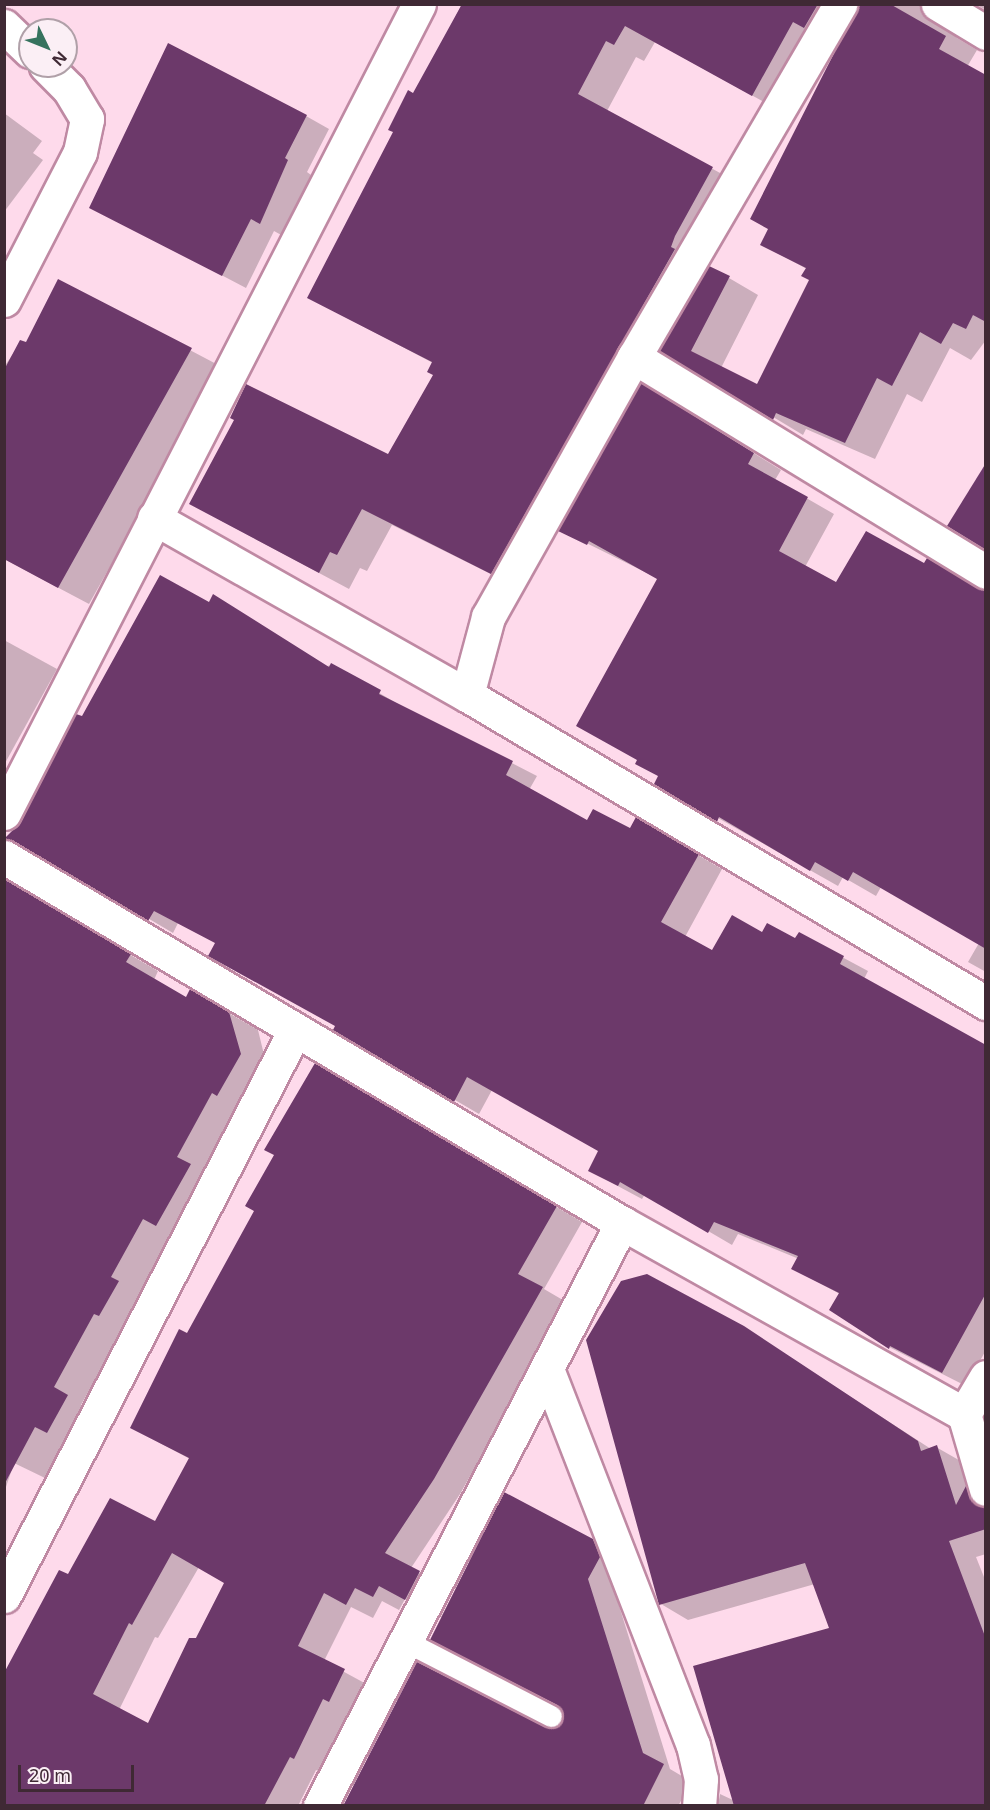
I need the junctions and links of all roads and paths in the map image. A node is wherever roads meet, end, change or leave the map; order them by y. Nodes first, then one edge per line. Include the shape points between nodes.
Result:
1 (419, 4) edge
2 (840, 4) edge
3 (938, 4) edge
4 (4, 26) edge
5 (986, 33) edge
6 (18, 39) edge
7 (58, 78) edge
8 (4, 300) edge
9 (634, 357) junction
10 (154, 519) junction
11 (986, 572) edge
12 (466, 695) junction
13 (4, 813) edge
14 (4, 857) edge
15 (986, 1003) edge
16 (295, 1030) junction
17 (622, 1223) junction
18 (547, 1369) junction
19 (986, 1377) edge
20 (964, 1414) junction
21 (986, 1489) edge
22 (4, 1596) edge
23 (405, 1641) junction
24 (551, 1716) dead end
25 (320, 1806) edge
26 (699, 1806) edge

1 - 10 street
2 - 9 street
3 - 5 street
4 - 6 street
7 - 8 street via 69,88 87,119 80,152
9 - 11 street
9 - 12 street via 488,617
10 - 12 street
10 - 13 street
12 - 15 street
14 - 16 street
16 - 17 street
16 - 22 street
17 - 18 street
17 - 20 street
18 - 23 street
18 - 26 street via 693,1745 701,1779
19 - 20 street
20 - 21 street
23 - 24 lane
23 - 25 street

